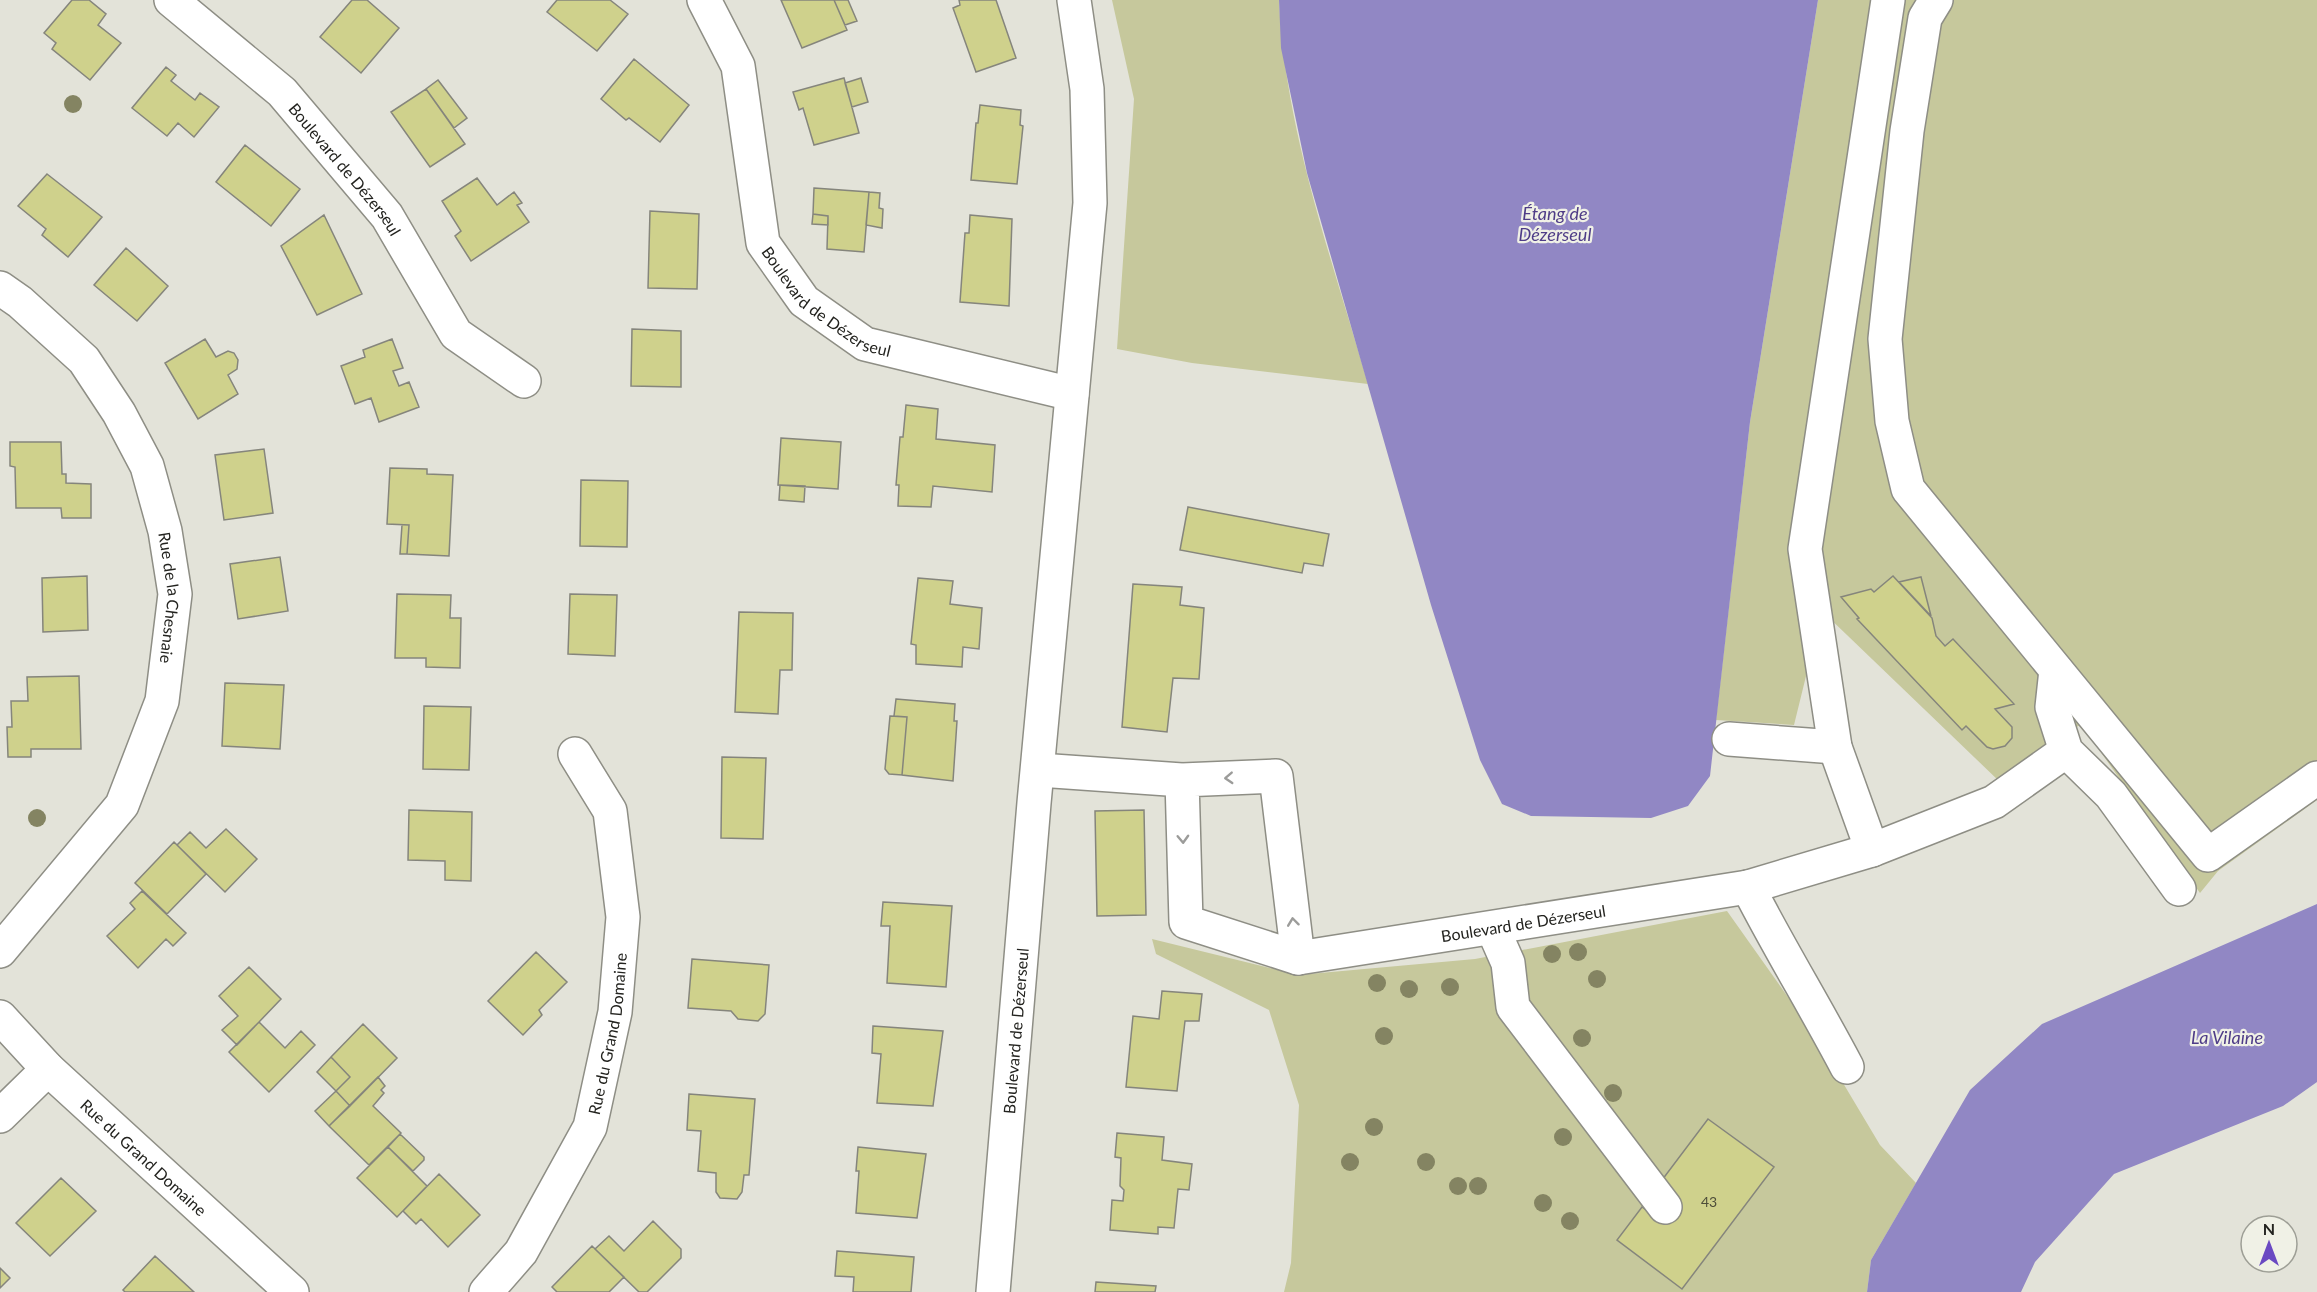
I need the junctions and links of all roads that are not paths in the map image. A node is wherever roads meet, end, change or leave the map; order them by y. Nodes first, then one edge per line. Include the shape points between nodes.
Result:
1 (171, 0) edge
2 (704, 0) edge
3 (1074, 0) edge
4 (1888, 0) edge
5 (1936, 0) edge
6 (0, 288) edge
7 (524, 381) dead end
8 (1072, 394) junction
9 (2056, 670) junction
10 (1729, 739) dead end
11 (1835, 747) junction
12 (2066, 751) junction
13 (575, 754) dead end
14 (1039, 770) junction
15 (2317, 778) edge
16 (1182, 780) junction
17 (1872, 850) junction
18 (1748, 887) junction
19 (2179, 889) dead end
20 (1493, 929) junction
21 (0, 951) edge
22 (1298, 958) junction
23 (0, 1017) edge
24 (1847, 1067) dead end
25 (48, 1069) junction
26 (0, 1116) edge
27 (1665, 1207) dead end
28 (292, 1292) edge
29 (486, 1292) edge
30 (993, 1292) edge

1 - 7 street, Boulevard de Dézerseul via 282,92 387,216 456,334
2 - 8 street, Boulevard de Dézerseul via 738,66 763,243 804,301 865,344
3 - 8 street, Boulevard de Dézerseul via 1087,89 1090,203
4 - 11 street via 1805,549
5 - 9 street via 1925,18 1895,232 1886,339 1892,421 1908,489
6 - 21 street, Rue de la Chesnaie via 84,360 119,413 147,466 165,531 174,594 162,701 122,805
8 - 14 street, Boulevard de Dézerseul
9 - 12 street via 2052,707
9 - 15 street via 2208,855
10 - 11 street
11 - 17 street
12 - 17 street, Boulevard de Dézerseul via 1994,802
12 - 19 street via 2111,795
13 - 29 street, Rue du Grand Domaine via 610,811 623,917 615,1012 590,1127 522,1252
14 - 16 street
14 - 30 street, Boulevard de Dézerseul
16 -> 22 street, Boulevard de Dézerseul via 1186,922
22 -> 16 street via 1276,776
17 - 18 street, Boulevard de Dézerseul
18 - 20 street, Boulevard de Dézerseul
18 - 24 street
20 - 22 street, Boulevard de Dézerseul
20 - 27 street via 1508,963 1513,1006
23 - 25 street, Rue du Grand Domaine
25 - 26 street
25 - 28 street, Rue du Grand Domaine

